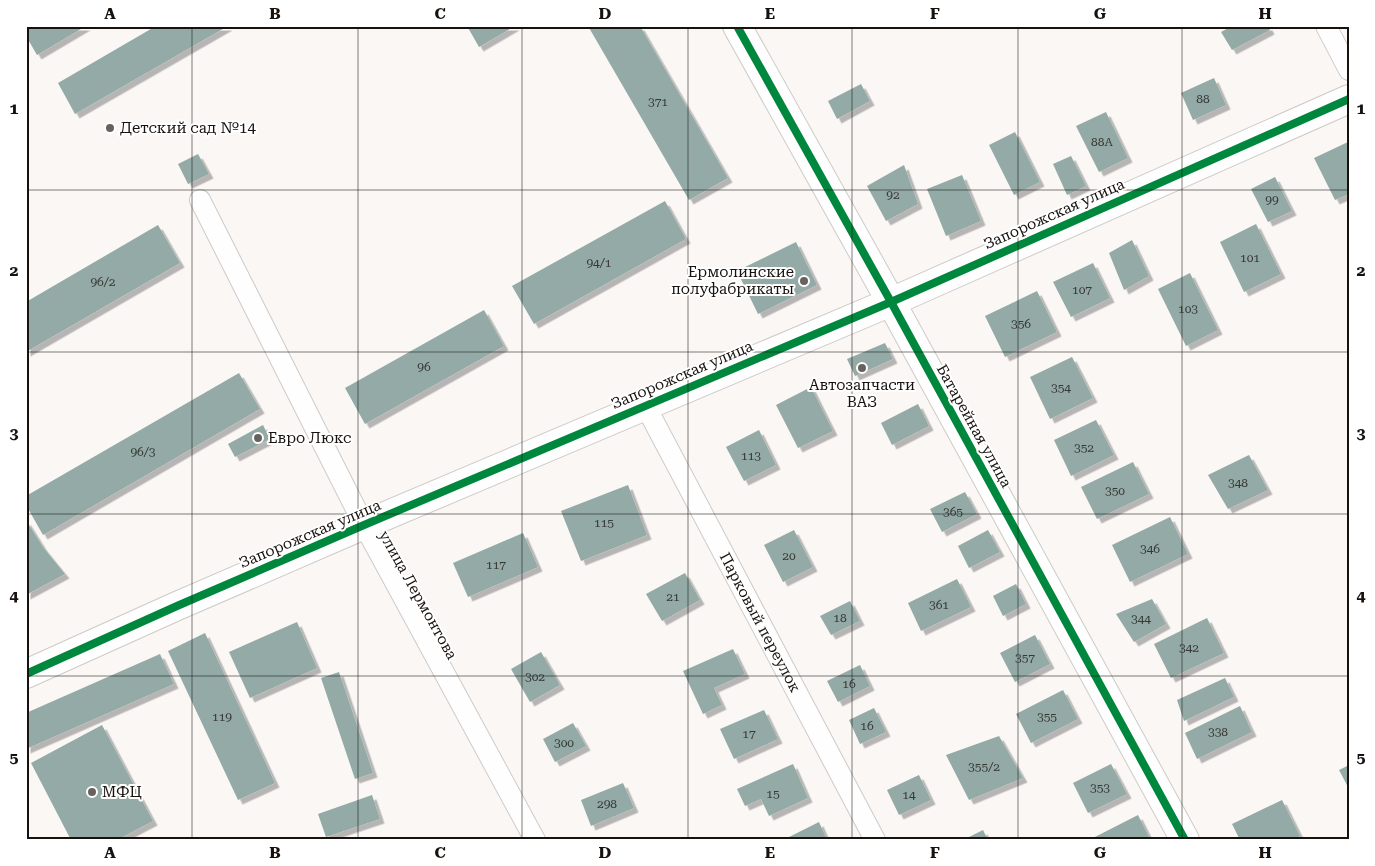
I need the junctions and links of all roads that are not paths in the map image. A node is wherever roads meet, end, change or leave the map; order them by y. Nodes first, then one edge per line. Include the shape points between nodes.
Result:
1 (737, 26) edge
2 (1326, 26) edge
3 (1349, 70) edge
4 (1349, 99) edge
5 (200, 200) dead end
6 (891, 302) junction
7 (645, 405) junction
8 (364, 525) junction
9 (26, 674) edge
10 (536, 840) edge
11 (874, 840) edge
12 (1185, 840) edge

1 - 6 street, Батарейная улица
2 - 3 street
4 - 6 street, Запорожская улица
5 - 8 street, улица Лермонтова
6 - 7 street, Запорожская улица
6 - 12 street, Батарейная улица
7 - 8 street, Запорожская улица
7 - 11 street, Парковый переулок
8 - 9 street, Запорожская улица
8 - 10 street, улица Лермонтова

